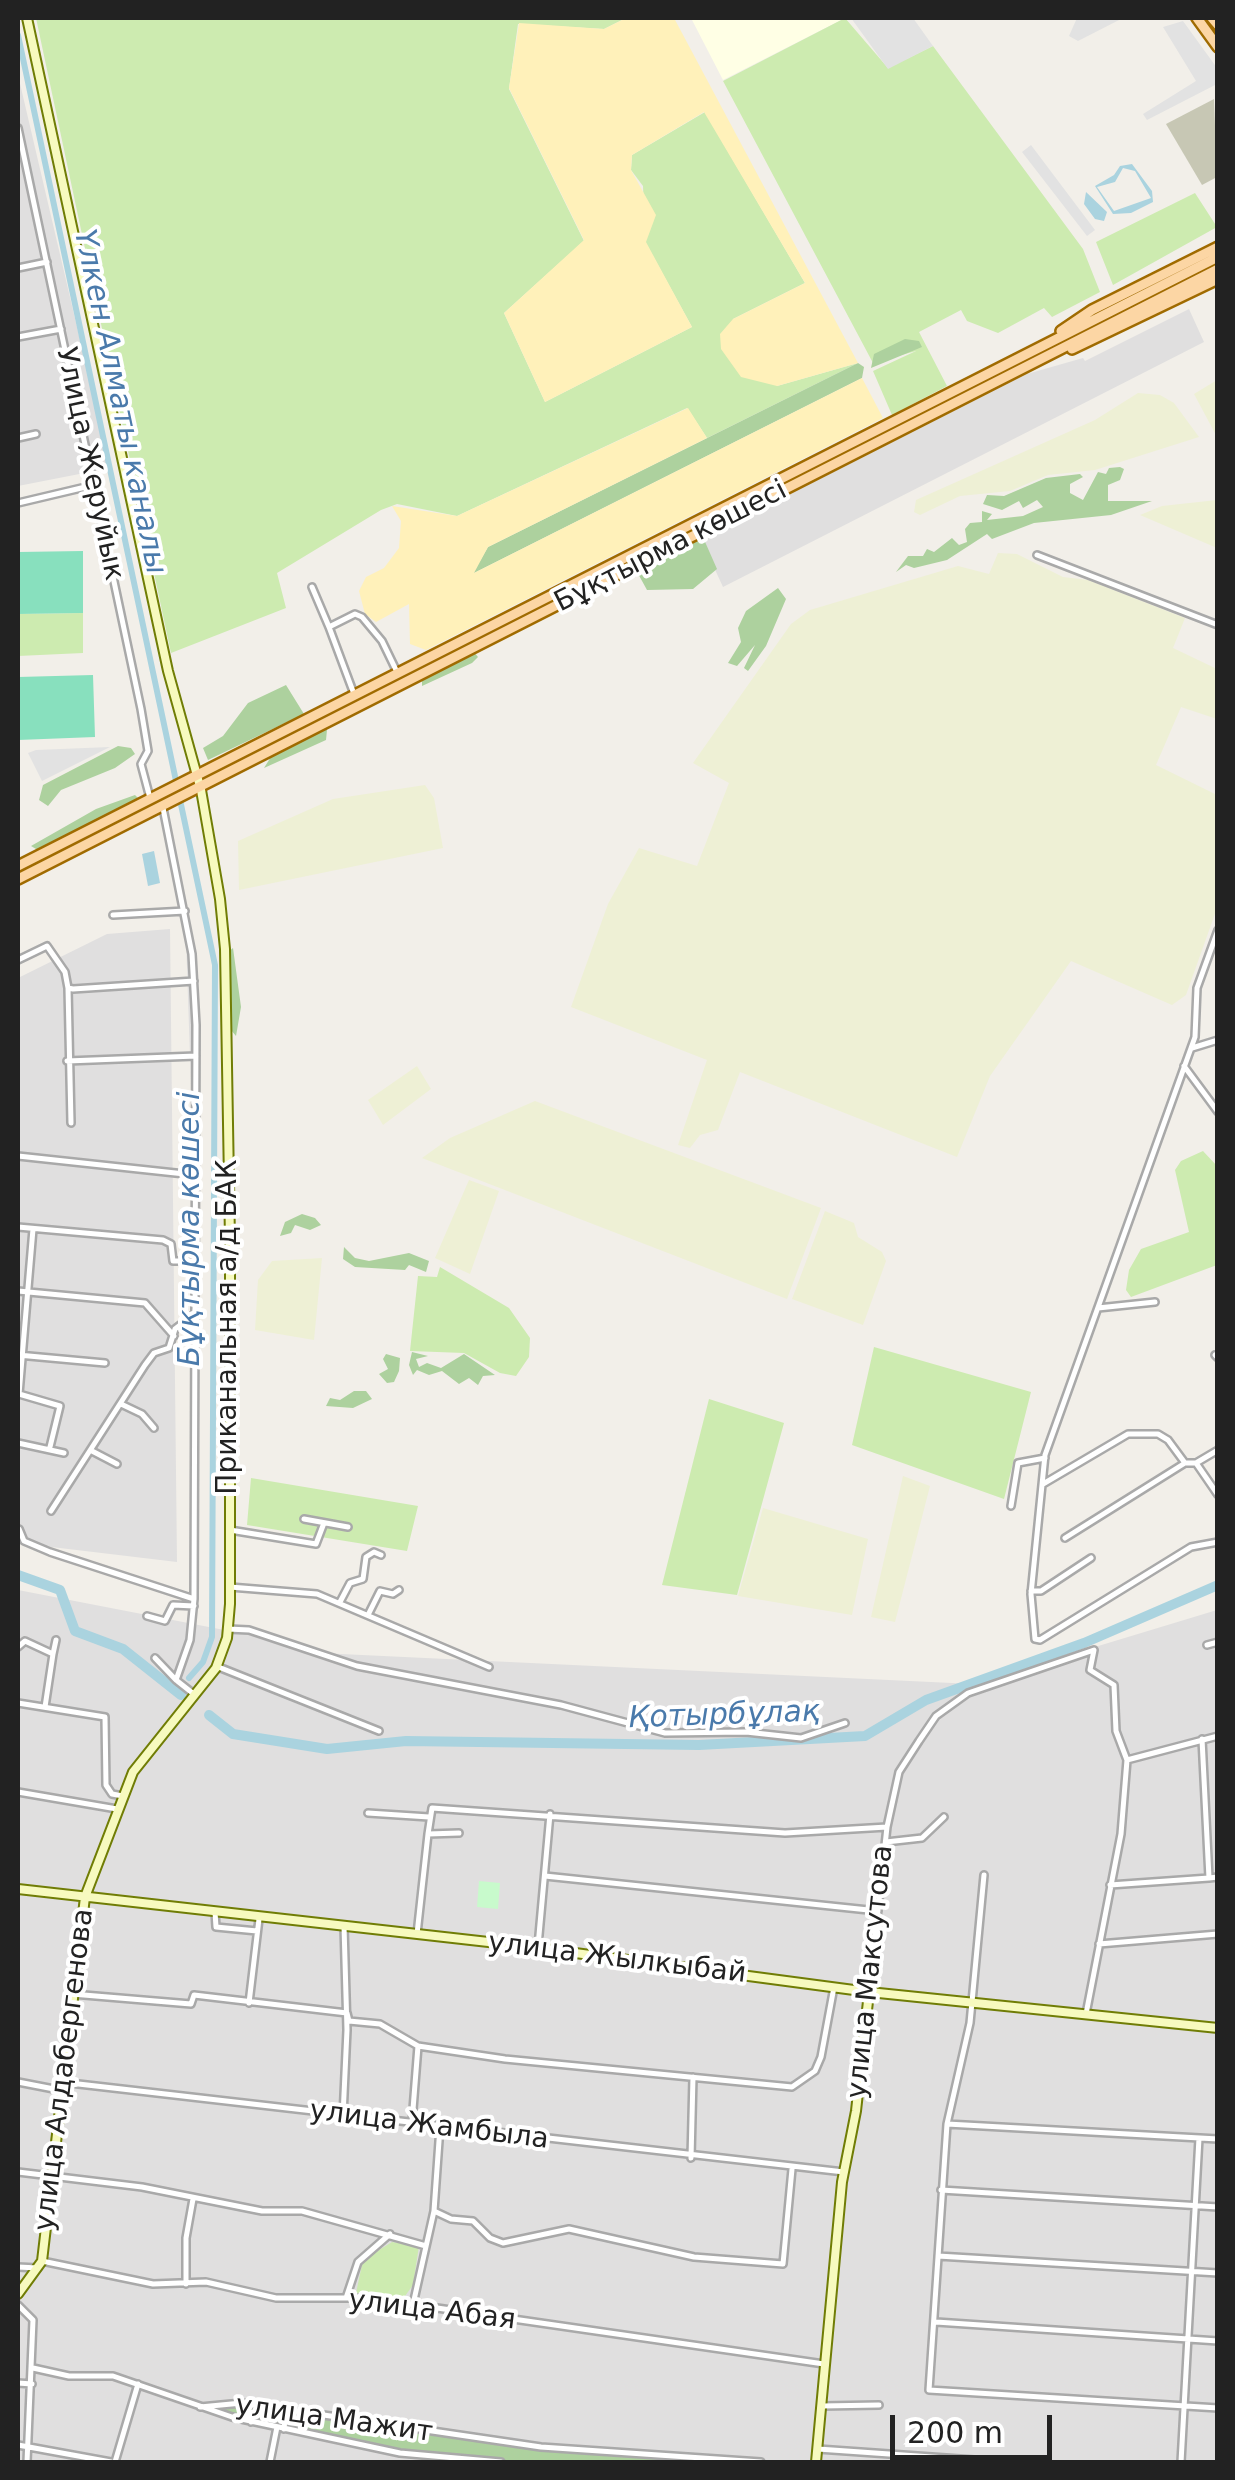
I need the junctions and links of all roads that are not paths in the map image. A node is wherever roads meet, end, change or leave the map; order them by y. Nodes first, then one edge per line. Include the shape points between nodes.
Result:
1 (27, 18) edge
2 (1197, 18) edge
3 (1212, 18) edge
4 (1218, 25) edge
5 (1218, 47) edge
6 (18, 128) edge
7 (1218, 247) edge
8 (1218, 257) edge
9 (47, 262) junction
10 (18, 268) edge
11 (1218, 269) edge
12 (1218, 279) edge
13 (61, 329) junction
14 (18, 337) edge
15 (1032, 350) junction
16 (1032, 364) junction
17 (36, 434) dead end
18 (18, 438) edge
19 (856, 447) junction
20 (94, 485) junction
21 (18, 503) edge
22 (1037, 554) dead end
23 (312, 587) dead end
24 (1218, 625) edge
25 (330, 626) junction
26 (446, 656) junction
27 (398, 674) junction
28 (355, 696) junction
29 (316, 722) junction
30 (193, 777) junction
31 (200, 787) junction
32 (150, 798) junction
33 (165, 804) junction
34 (18, 866) edge
35 (18, 879) edge
36 (185, 912) junction
37 (113, 915) dead end
38 (1218, 930) edge
39 (18, 960) edge
40 (194, 982) junction
41 (68, 988) junction
42 (1218, 1040) edge
43 (1191, 1048) junction
44 (196, 1056) junction
45 (67, 1061) junction
46 (1184, 1066) junction
47 (1218, 1112) edge
48 (71, 1124) dead end
49 (18, 1156) edge
50 (194, 1174) junction
51 (18, 1227) edge
52 (33, 1228) junction
53 (192, 1261) junction
54 (18, 1291) edge
55 (26, 1292) junction
56 (1155, 1302) dead end
57 (1098, 1308) junction
58 (192, 1315) junction
59 (174, 1336) junction
60 (20, 1356) edge
61 (106, 1363) dead end
62 (18, 1394) edge
63 (121, 1404) junction
64 (154, 1428) dead end
65 (18, 1443) edge
66 (50, 1447) junction
67 (92, 1450) junction
68 (1218, 1450) edge
69 (64, 1453) dead end
70 (1045, 1458) junction
71 (1196, 1462) junction
72 (1186, 1463) junction
73 (117, 1464) dead end
74 (1042, 1484) junction
75 (1218, 1495) edge
76 (1011, 1506) dead end
77 (51, 1511) dead end
78 (304, 1518) dead end
79 (324, 1523) junction
80 (348, 1526) dead end
81 (18, 1529) edge
82 (230, 1530) junction
83 (1065, 1538) dead end
84 (1218, 1542) edge
85 (380, 1554) dead end
86 (1091, 1558) dead end
87 (230, 1587) junction
88 (399, 1590) dead end
89 (1031, 1592) junction
90 (194, 1602) junction
91 (340, 1602) junction
92 (368, 1615) junction
93 (147, 1616) dead end
94 (227, 1634) junction
95 (56, 1640) dead end
96 (1218, 1642) edge
97 (1207, 1645) dead end
98 (18, 1647) edge
99 (53, 1654) junction
100 (155, 1658) dead end
101 (216, 1666) junction
102 (488, 1667) dead end
103 (176, 1680) junction
104 (194, 1695) junction
105 (18, 1703) edge
106 (45, 1707) junction
107 (845, 1723) dead end
108 (379, 1731) dead end
109 (1218, 1736) edge
110 (1202, 1739) junction
111 (1127, 1760) junction
112 (18, 1792) edge
113 (123, 1796) junction
114 (117, 1809) junction
115 (368, 1813) dead end
116 (550, 1814) junction
117 (429, 1816) junction
118 (944, 1817) dead end
119 (887, 1827) junction
120 (459, 1833) dead end
121 (428, 1834) junction
122 (886, 1842) junction
123 (984, 1875) dead end
124 (545, 1876) junction
125 (1218, 1877) edge
126 (1209, 1878) junction
127 (1110, 1884) junction
128 (18, 1889) edge
129 (86, 1897) junction
130 (878, 1911) junction
131 (215, 1912) junction
132 (259, 1919) junction
133 (344, 1926) junction
134 (257, 1931) junction
135 (417, 1934) junction
136 (1218, 1934) edge
137 (1099, 1944) junction
138 (538, 1949) junction
139 (834, 1987) junction
140 (869, 1992) junction
141 (72, 1994) junction
142 (971, 2000) junction
143 (249, 2003) junction
144 (347, 2013) junction
145 (1086, 2014) junction
146 (1218, 2028) edge
147 (418, 2046) junction
148 (693, 2078) junction
149 (18, 2082) edge
150 (60, 2082) junction
151 (343, 2116) junction
152 (412, 2124) junction
153 (947, 2124) junction
154 (440, 2127) junction
155 (1199, 2138) junction
156 (1218, 2139) edge
157 (692, 2158) junction
158 (792, 2169) junction
159 (18, 2172) edge
160 (844, 2172) junction
161 (51, 2178) junction
162 (941, 2190) junction
163 (193, 2199) junction
164 (1194, 2206) junction
165 (1218, 2207) edge
166 (434, 2211) junction
167 (390, 2234) junction
168 (426, 2246) junction
169 (938, 2256) junction
170 (40, 2264) junction
171 (18, 2267) edge
172 (1190, 2272) junction
173 (1218, 2273) edge
174 (186, 2284) junction
175 (18, 2294) edge
176 (346, 2298) junction
177 (18, 2305) edge
178 (418, 2306) junction
179 (936, 2322) junction
180 (1186, 2338) junction
181 (1218, 2340) edge
182 (824, 2364) junction
183 (33, 2368) junction
184 (18, 2383) edge
185 (139, 2383) junction
186 (32, 2384) junction
187 (242, 2403) junction
188 (879, 2404) dead end
189 (822, 2406) junction
190 (1183, 2406) junction
191 (200, 2407) junction
192 (1218, 2408) edge
193 (286, 2409) junction
194 (251, 2422) junction
195 (280, 2428) junction
196 (18, 2445) edge
197 (28, 2446) junction
198 (818, 2450) junction
199 (400, 2453) junction
200 (27, 2462) edge
201 (113, 2462) edge
202 (270, 2462) edge
203 (398, 2462) edge
204 (501, 2462) edge
205 (761, 2462) edge
206 (816, 2462) edge
207 (1003, 2462) edge
208 (1181, 2462) edge

1 - 30 street, Приканальная а/д БАК
2 - 5 main road
3 - 4 main road
6 - 9 street, Улица Жеруйык
7 - 15 main road via 1092,310
8 - 15 main road, Бұқтырма көшесі
9 - 10 street
9 - 13 street, Улица Жеруйык
11 - 16 main road, Бұқтырма көшесі
12 - 16 main road
13 - 14 street
13 - 20 street, Улица Жеруйык
15 - 19 main road, Бұқтырма көшесі
16 - 19 main road, Бұқтырма көшесі
17 - 18 street
19 - 26 main road, Бұқтырма көшесі
20 - 21 street
20 - 32 street, Улица Жеруйык via 141,708 148,751 141,764
22 - 24 street
23 - 25 street
25 - 27 street via 362,617
25 - 28 street
26 - 27 main road, Бұқтырма көшесі
26 - 29 main road, Бұқтырма көшесі
27 - 28 main road, Бұқтырма көшесі
28 - 29 main road, Бұқтырма көшесі
29 - 30 main road, Бұқтырма көшесі
29 - 31 main road, Бұқтырма көшесі
30 - 31 street, Приканальная а/д БАК
30 - 32 main road, Бұқтырма көшесі
31 - 33 main road, Бұқтырма көшесі
31 - 82 street, Приканальная а/д БАК via 225,949
32 - 34 main road, Бұқтырма көшесі
33 - 35 main road, Бұқтырма көшесі
33 - 36 street
36 - 37 street
36 - 40 street
38 - 43 street via 1198,988
39 - 41 street via 52,948
40 - 41 street
40 - 44 street
41 - 45 street
42 - 43 street
43 - 46 street
44 - 45 street
44 - 50 street
45 - 48 street
46 - 47 street
46 - 57 street
49 - 50 street
50 - 53 street
51 - 52 street
52 - 53 street via 163,1240 173,1260
52 - 55 street
53 - 58 street
54 - 55 street
55 - 59 street via 144,1303
55 - 60 street
56 - 57 street
57 - 70 street
58 - 59 street
58 - 90 street
59 - 63 street via 169,1348 154,1352
60 - 61 street
60 - 62 street
62 - 66 street via 60,1406
63 - 64 street
63 - 67 street
65 - 66 street
66 - 69 street
67 - 73 street
67 - 77 street
68 - 71 street
70 - 74 street
70 - 76 street via 1018,1462
71 - 72 street
71 - 75 street
72 - 74 street via 1158,1434 1128,1434
72 - 83 street
74 - 89 street
78 - 79 street
79 - 80 street
79 - 82 street via 316,1544
81 - 90 street via 24,1542
82 - 87 street, Приканальная а/д БАК
84 - 89 street via 1191,1547 1040,1640
85 - 91 street via 366,1557 363,1579 350,1583
86 - 89 street
87 - 91 street via 298,1591
87 - 94 street, Приканальная а/д БАК
88 - 92 street via 380,1591
90 - 93 street via 173,1605 165,1621
90 - 103 street
91 - 92 street
92 - 102 street
94 - 101 street, улица Алдабергенова
94 - 107 street via 248,1630 357,1666 561,1705 666,1733 801,1738
95 - 99 street
96 - 97 street
98 - 99 street via 24,1641
99 - 106 street
100 - 103 street
101 - 104 street, улица Алдабергенова
101 - 108 street
103 - 104 street
104 - 113 street, улица Алдабергенова via 146,1751
105 - 106 street
106 - 113 street via 106,1717 106,1785
109 - 110 street
110 - 111 street
110 - 126 street
111 - 119 street, улица Максутова via 1116,1731 1114,1685 1090,1673 1094,1650 968,1693 936,1716 899,1772
111 - 127 street
112 - 114 street
113 - 114 street, улица Алдабергенова
114 - 129 street, улица Алдабергенова
115 - 117 street
116 - 117 street via 432,1808
116 - 119 street via 802,1834
116 - 124 street
117 - 121 street
118 - 122 street via 922,1838
119 - 122 street, улица Максутова
120 - 121 street
121 - 135 street
122 - 130 street, улица Максутова
123 - 142 street
124 - 130 street
124 - 138 street
125 - 126 street
126 - 127 street
127 - 137 street
128 - 129 street, улица Жылкыбай
129 - 131 street, улица Жылкыбай
129 - 141 street, улица Алдабергенова
130 - 140 street, улица Максутова
131 - 132 street, улица Жылкыбай
131 - 134 street via 216,1927
132 - 133 street, улица Жылкыбай
132 - 134 street
133 - 135 street, улица Жылкыбай
133 - 144 street
134 - 143 street
135 - 138 street, улица Жылкыбай
136 - 137 street
137 - 145 street
138 - 139 street, улица Жылкыбай
139 - 140 street, улица Жылкыбай
139 - 148 street via 821,2057 802,2082 792,2087
140 - 142 street, улица Жылкыбай
140 - 160 street, улица Максутова
141 - 143 street via 191,2004 194,1995
141 - 150 street, улица Алдабергенова
142 - 145 street, улица Жылкыбай
142 - 153 street
143 - 144 street
144 - 147 street via 349,2021 380,2024
144 - 151 street
145 - 146 street, улица Жылкыбай
147 - 148 street
147 - 152 street
148 - 157 street
149 - 150 street, улица Жамбыла via 54,2089
150 - 151 street, улица Жамбыла
150 - 161 street, улица Алдабергенова
151 - 152 street, улица Жамбыла
152 - 154 street, улица Жамбыла
153 - 155 street
153 - 162 street
154 - 157 street, улица Жамбыла
154 - 166 street
155 - 156 street
155 - 164 street
157 - 158 street, улица Жамбыла
158 - 160 street, улица Жамбыла
158 - 166 street via 783,2264 694,2257 569,2228 503,2242 474,2221
159 - 161 street
160 - 182 street, улица Максутова
161 - 163 street via 142,2186
161 - 170 street, улица Алдабергенова
162 - 164 street
162 - 169 street
163 - 167 street via 302,2211
163 - 174 street
164 - 165 street
164 - 172 street
166 - 168 street
167 - 168 street
167 - 176 street via 358,2262
168 - 178 street
169 - 172 street
169 - 179 street
170 - 171 street, улица Абая
170 - 174 street, улица Абая
170 - 175 street, улица Алдабергенова
172 - 173 street
172 - 180 street
174 - 176 street, улица Абая via 226,2284 276,2298
176 - 178 street, улица Абая
177 - 183 street via 33,2320
178 - 182 street, улица Абая
179 - 180 street
179 - 190 street via 928,2390
180 - 181 street
180 - 190 street
182 - 189 street, улица Максутова
183 - 185 street, улица Мажит
183 - 186 street
184 - 186 street
185 - 191 street, улица Мажит
185 - 201 street
186 - 197 street
187 - 191 street, улица Мажит
187 - 193 street, улица Мажит
187 - 194 street
188 - 189 street
189 - 198 street, улица Максутова
190 - 192 street
190 - 208 street
191 - 194 street
193 - 195 street
193 - 205 street, улица Мажит via 542,2447
194 - 195 street
195 - 199 street
195 - 202 street
196 - 197 street
197 - 200 street
197 - 201 street
198 - 206 street, улица Максутова
198 - 207 street
199 - 203 street
199 - 204 street

